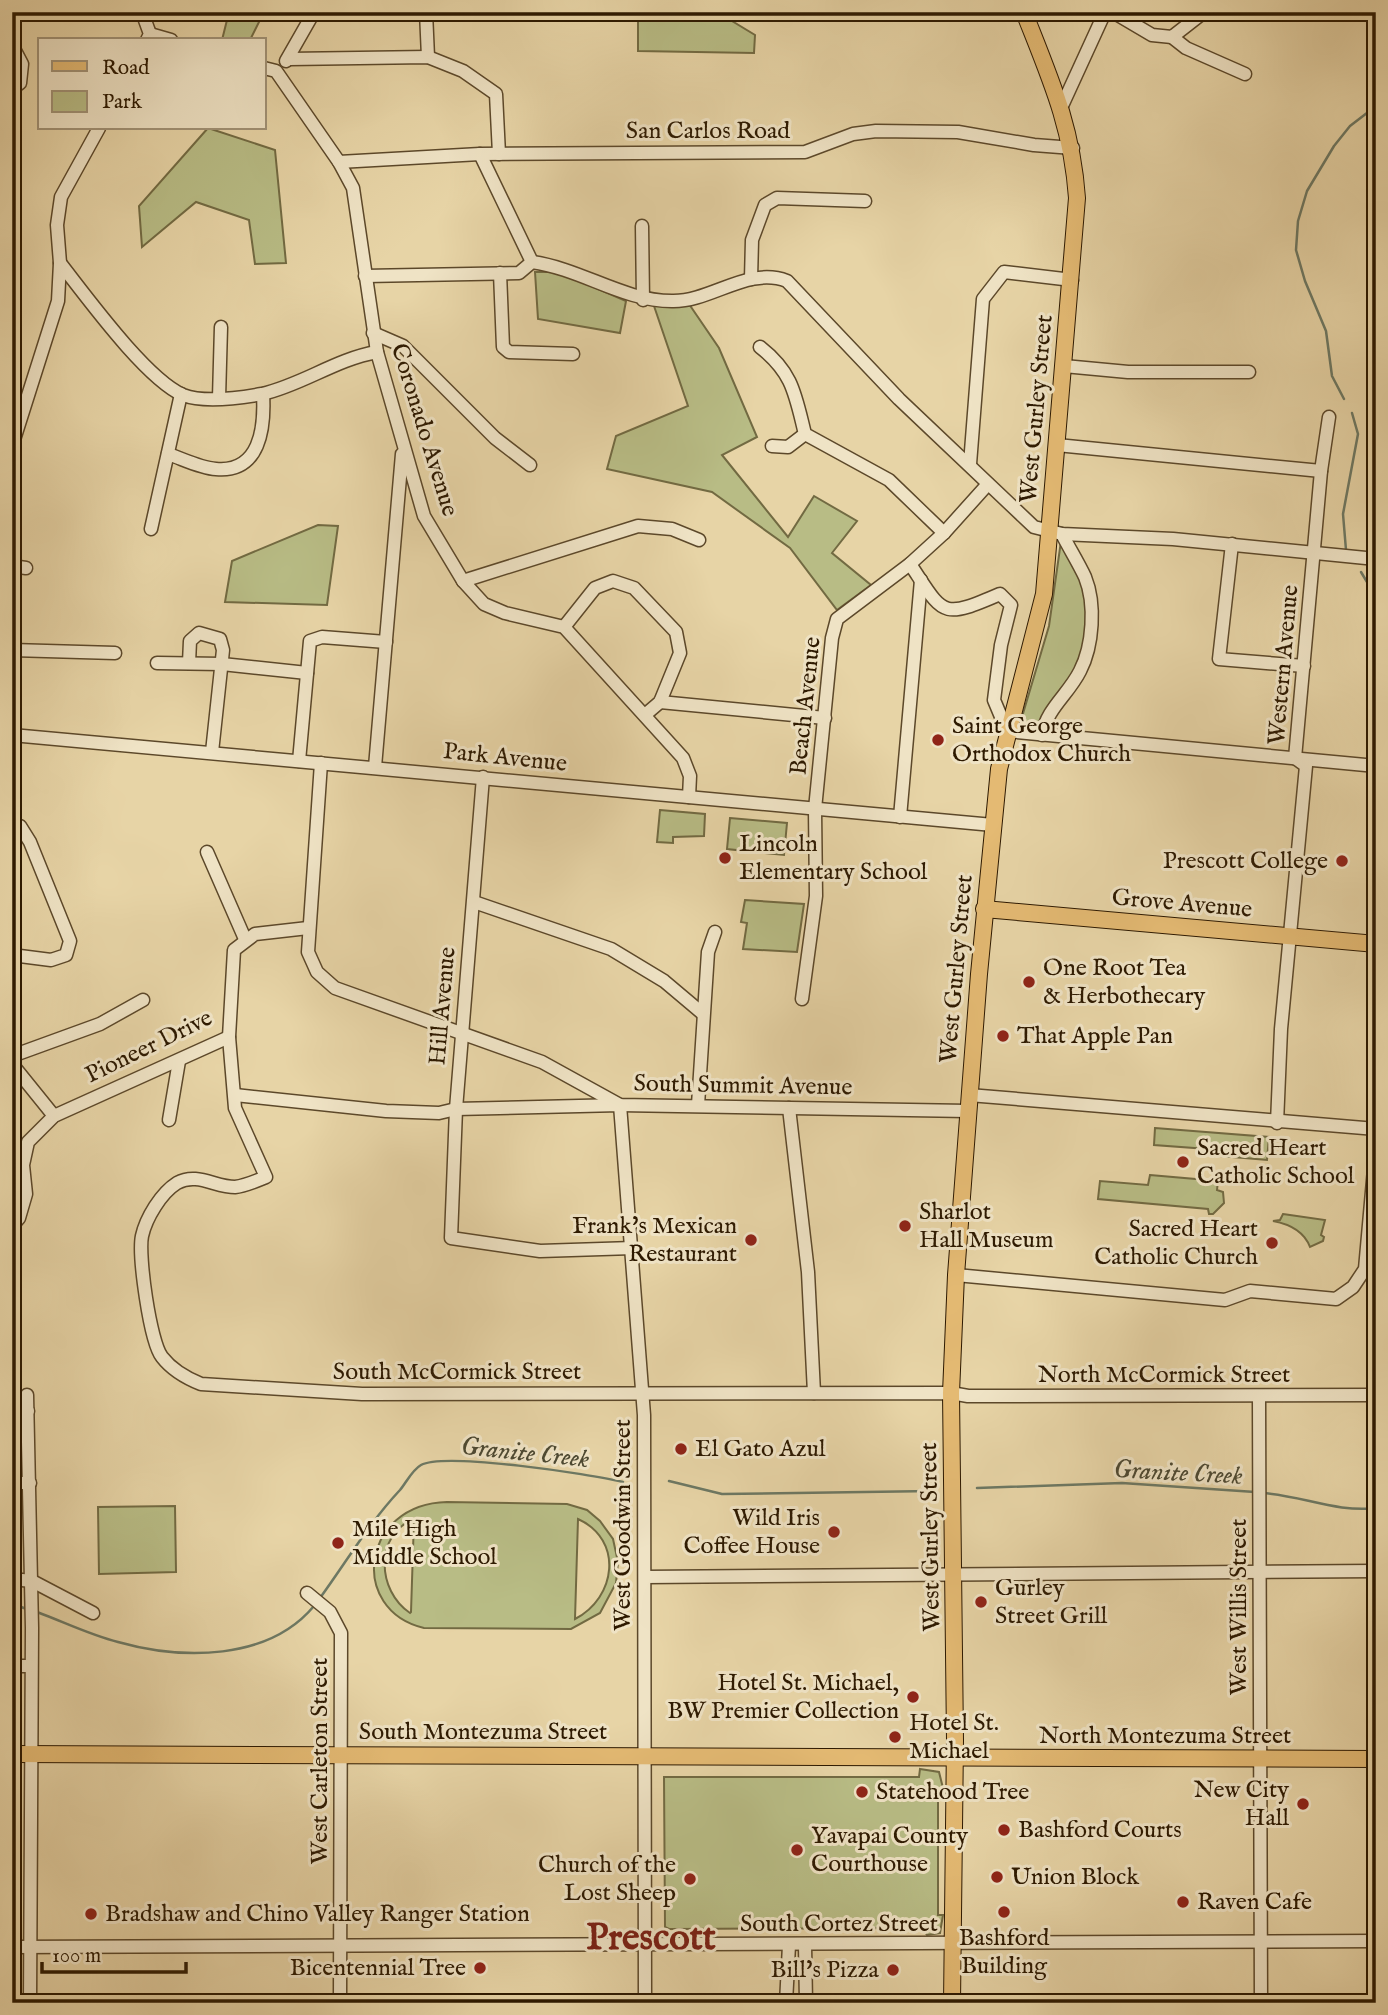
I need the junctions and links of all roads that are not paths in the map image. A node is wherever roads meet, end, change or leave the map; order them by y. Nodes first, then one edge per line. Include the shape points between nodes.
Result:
1 (142, 12) edge
2 (314, 12) edge
3 (426, 12) edge
4 (1024, 12) edge
5 (1105, 12) edge
6 (1113, 12) edge
7 (1204, 12) edge
8 (149, 37) edge
9 (1172, 37) junction
10 (12, 45) edge
11 (428, 57) junction
12 (289, 59) junction
13 (270, 69) edge
14 (1245, 74) dead end
15 (12, 89) edge
16 (1061, 108) junction
17 (98, 130) edge
18 (1073, 148) junction
19 (480, 154) junction
20 (499, 154) junction
21 (339, 162) junction
22 (864, 201) dead end
23 (642, 226) dead end
24 (532, 262) junction
25 (60, 263) junction
26 (500, 273) junction
27 (365, 276) junction
28 (751, 279) junction
29 (1072, 280) junction
30 (643, 300) junction
31 (221, 327) dead end
32 (373, 333) junction
33 (760, 347) dead end
34 (377, 352) junction
35 (573, 354) dead end
36 (1064, 366) junction
37 (1249, 372) dead end
38 (181, 394) junction
39 (263, 394) junction
40 (219, 397) junction
41 (1329, 417) dead end
42 (15, 423) edge
43 (805, 433) junction
44 (403, 444) junction
45 (1057, 444) junction
46 (12, 446) edge
47 (772, 446) dead end
48 (168, 454) junction
49 (970, 464) junction
50 (530, 465) dead end
51 (1321, 471) junction
52 (988, 484) junction
53 (151, 529) dead end
54 (944, 533) junction
55 (1056, 533) junction
56 (699, 540) dead end
57 (1232, 544) junction
58 (1315, 553) junction
59 (1376, 559) edge
60 (910, 564) junction
61 (921, 580) junction
62 (463, 581) junction
63 (564, 627) junction
64 (386, 642) junction
65 (12, 650) edge
66 (115, 653) dead end
67 (157, 663) dead end
68 (189, 663) junction
69 (222, 664) junction
70 (1304, 666) junction
71 (307, 673) junction
72 (660, 702) junction
73 (646, 714) junction
74 (825, 718) junction
75 (1007, 731) junction
76 (12, 735) edge
77 (1042, 735) junction
78 (212, 752) junction
79 (1295, 758) junction
80 (299, 761) junction
81 (321, 763) junction
82 (1376, 766) edge
83 (375, 767) junction
84 (483, 777) junction
85 (689, 797) junction
86 (816, 809) junction
87 (900, 817) junction
88 (12, 824) edge
89 (993, 825) junction
90 (207, 852) dead end
91 (474, 902) junction
92 (984, 909) junction
93 (307, 928) junction
94 (715, 932) dead end
95 (1290, 936) junction
96 (245, 939) junction
97 (1376, 944) edge
98 (12, 956) edge
99 (802, 999) dead end
100 (137, 1003) dead end
101 (702, 1013) junction
102 (462, 1031) junction
103 (229, 1037) junction
104 (12, 1056) edge
105 (179, 1061) junction
106 (12, 1064) edge
107 (235, 1095) junction
108 (969, 1103) junction
109 (620, 1105) junction
110 (698, 1105) junction
111 (789, 1108) junction
112 (456, 1109) junction
113 (54, 1116) junction
114 (169, 1120) dead end
115 (1277, 1123) junction
116 (1376, 1129) edge
117 (1376, 1147) edge
118 (12, 1226) edge
119 (633, 1248) junction
120 (956, 1275) junction
121 (814, 1393) junction
122 (951, 1393) junction
123 (643, 1394) junction
124 (27, 1395) dead end
125 (1376, 1395) edge
126 (1259, 1398) junction
127 (12, 1411) edge
128 (28, 1411) junction
129 (12, 1483) edge
130 (30, 1483) junction
131 (1376, 1571) edge
132 (1261, 1572) junction
133 (954, 1575) junction
134 (645, 1577) junction
135 (12, 1578) edge
136 (32, 1581) junction
137 (307, 1593) dead end
138 (93, 1614) dead end
139 (12, 1665) edge
140 (32, 1665) junction
141 (12, 1754) edge
142 (30, 1754) junction
143 (341, 1754) junction
144 (644, 1755) junction
145 (954, 1758) junction
146 (1260, 1759) junction
147 (1376, 1759) edge
148 (1376, 1941) edge
149 (1261, 1942) junction
150 (340, 1944) junction
151 (645, 1945) junction
152 (789, 1945) junction
153 (805, 1945) junction
154 (951, 1945) junction
155 (12, 1947) edge
156 (29, 1947) junction
157 (30, 2003) edge
158 (340, 2003) edge
159 (645, 2003) edge
160 (786, 2003) edge
161 (806, 2003) edge
162 (952, 2003) edge
163 (1261, 2003) edge

1 - 8 street
2 - 12 street
3 - 11 street
4 - 16 main road, West Gurley Street
5 - 16 street
6 - 9 street via 1152,35
7 - 9 street
9 - 14 street
10 - 15 street via 22,64 20,83
11 - 12 street
11 - 20 street via 463,71 496,94
12 - 13 street
13 - 21 street, Coronado Avenue
16 - 18 main road, West Gurley Street
17 - 25 street via 61,197 57,225
18 - 20 street, San Carlos Road via 958,132 876,131 853,134 805,152
18 - 29 main road, West Gurley Street via 1077,198
19 - 20 street, San Carlos Road
19 - 21 street, San Carlos Road
19 - 24 street
21 - 27 street, Coronado Avenue via 353,188
22 - 28 street via 777,198 765,205 752,240
23 - 30 street
24 - 26 street via 519,273
24 - 30 street via 562,266
25 - 38 street via 107,323 154,373
25 - 42 street via 58,301
26 - 27 street
26 - 35 street via 503,348
27 - 32 street, Coronado Avenue
28 - 30 street via 676,302
28 - 49 street via 775,276 787,281 899,399
29 - 36 main road, West Gurley Street
29 - 49 street via 1004,272 983,299
31 - 40 street
32 - 34 street, Coronado Avenue
32 - 50 street via 403,345 495,438
33 - 43 street via 780,363 793,385
34 - 39 street via 352,357
34 - 44 street, Coronado Avenue
36 - 37 street via 1128,372
36 - 45 main road, West Gurley Street
38 - 40 street
38 - 48 street
39 - 40 street
39 - 48 street via 265,416 254,456 237,468 215,469
41 - 51 street, Western Avenue
42 - 46 street
43 - 47 street via 788,447
43 - 54 street via 889,480
44 - 62 street, Coronado Avenue via 424,516
44 - 64 street
45 - 51 street
45 - 55 main road, West Gurley Street
48 - 53 street
49 - 52 street
51 - 58 street, Western Avenue
52 - 54 street, Beach Avenue
52 - 55 street via 1034,527
54 - 60 street, Beach Avenue
55 - 57 street
55 - 75 main road, West Gurley Street
55 - 77 street via 1086,579 1089,644 1080,672 1045,718
56 - 62 street via 672,529 638,526
57 - 58 street
57 - 70 street via 1219,659
58 - 59 street
58 - 70 street, Western Avenue
60 - 61 street
60 - 74 street, Beach Avenue via 837,619
61 - 75 street via 937,605 947,611 1000,594 1012,605 995,700
61 - 87 street
62 - 63 street, Coronado Avenue via 484,604
63 - 72 street via 595,588 613,580 634,588 676,632 680,653
63 - 73 street
64 - 71 street via 322,637 310,642
64 - 83 street
65 - 66 street
67 - 68 street
68 - 69 street
68 - 69 street via 190,641 199,633 219,639
69 - 71 street
69 - 78 street
70 - 79 street, Western Avenue
71 - 80 street
72 - 73 street
72 - 74 street
73 - 85 street via 683,758 690,776
74 - 86 street, Beach Avenue
75 - 77 street
75 - 89 main road, West Gurley Street
76 - 78 street, Park Avenue
77 - 79 street
78 - 80 street, Park Avenue
79 - 82 street
79 - 95 street, Western Avenue via 1306,766
80 - 81 street, Park Avenue
81 - 83 street, Park Avenue
81 - 93 street
83 - 84 street, Park Avenue
84 - 85 street, Park Avenue
84 - 91 street, Hill Avenue
85 - 86 street, Park Avenue
86 - 87 street, Park Avenue
86 - 99 street, Beach Avenue via 816,896
87 - 89 street, Park Avenue
88 - 98 street via 20,826 30,842 70,941 66,955 51,960
89 - 92 main road, West Gurley Street
90 - 96 street
91 - 101 street via 611,949 664,981
91 - 102 street, Hill Avenue
92 - 95 main road, Grove Avenue
92 - 108 main road, West Gurley Street
93 - 96 street
93 - 102 street, South Summit Avenue via 308,952 317,971 335,988 380,1007
94 - 101 street via 708,951
95 - 97 main road, Grove Avenue
95 - 115 street, Western Avenue
96 - 103 street, Pioneer Drive via 234,950
100 - 104 street via 100,1024
101 - 110 street
102 - 109 street, South Summit Avenue via 542,1062
102 - 112 street, Hill Avenue
103 - 105 street, Pioneer Drive
103 - 107 street
105 - 113 street, Pioneer Drive
105 - 114 street
106 - 113 street
107 - 112 street via 386,1111
107 - 123 street, South McCormick Street via 235,1108 266,1177 238,1187 198,1178 177,1183 152,1210 142,1237 150,1332 161,1356 183,1376 201,1384 362,1394
108 - 111 street, South Summit Avenue
108 - 115 street, South Summit Avenue
108 - 120 main road, West Gurley Street
109 - 110 street, South Summit Avenue
109 - 112 street
109 - 119 street, West Goodwin Street
110 - 111 street, South Summit Avenue
111 - 121 street via 808,1272
112 - 119 street, Hill Avenue via 451,1238 540,1251
113 - 118 street, Pioneer Drive via 28,1142 23,1165 26,1194
115 - 116 street, South Summit Avenue
117 - 120 street via 1365,1269 1353,1287 1336,1299 1250,1291 1225,1300
119 - 123 street, West Goodwin Street
120 - 122 main road, West Gurley Street
121 - 122 street, South McCormick Street
121 - 123 street, South McCormick Street
122 - 126 street, North McCormick Street
122 - 133 main road, West Gurley Street
123 - 134 street, West Goodwin Street
124 - 128 street
125 - 126 street, North McCormick Street
126 - 132 street, West Willis Street
127 - 128 street
128 - 130 street
129 - 130 street
130 - 136 street
131 - 132 street
132 - 133 street
132 - 146 street, West Willis Street
133 - 134 street
133 - 145 main road, West Gurley Street
134 - 144 street, West Goodwin Street
135 - 136 street
136 - 138 street
136 - 140 street
137 - 143 street, West Carleton Street via 330,1612 341,1633
139 - 140 street
140 - 142 street
141 - 142 main road, South Montezuma Street
142 - 143 main road, South Montezuma Street
142 - 156 street
143 - 144 main road, South Montezuma Street
143 - 150 street, West Carleton Street
144 - 145 main road, South Montezuma Street
144 - 151 street, West Goodwin Street
145 - 146 main road, North Montezuma Street
145 - 154 main road, West Gurley Street
146 - 147 main road, North Montezuma Street
146 - 149 street, West Willis Street
148 - 149 street, South Cortez Street
149 - 154 street, South Cortez Street
149 - 163 street, West Willis Street
150 - 151 street, South Cortez Street
150 - 156 street, South Cortez Street
150 - 158 street, West Carleton Street
151 - 152 street, South Cortez Street
151 - 159 street, West Goodwin Street
152 - 153 street, South Cortez Street
152 - 160 street
153 - 154 street, South Cortez Street
153 - 161 street
154 - 162 main road, West Gurley Street
155 - 156 street, South Cortez Street
156 - 157 street

